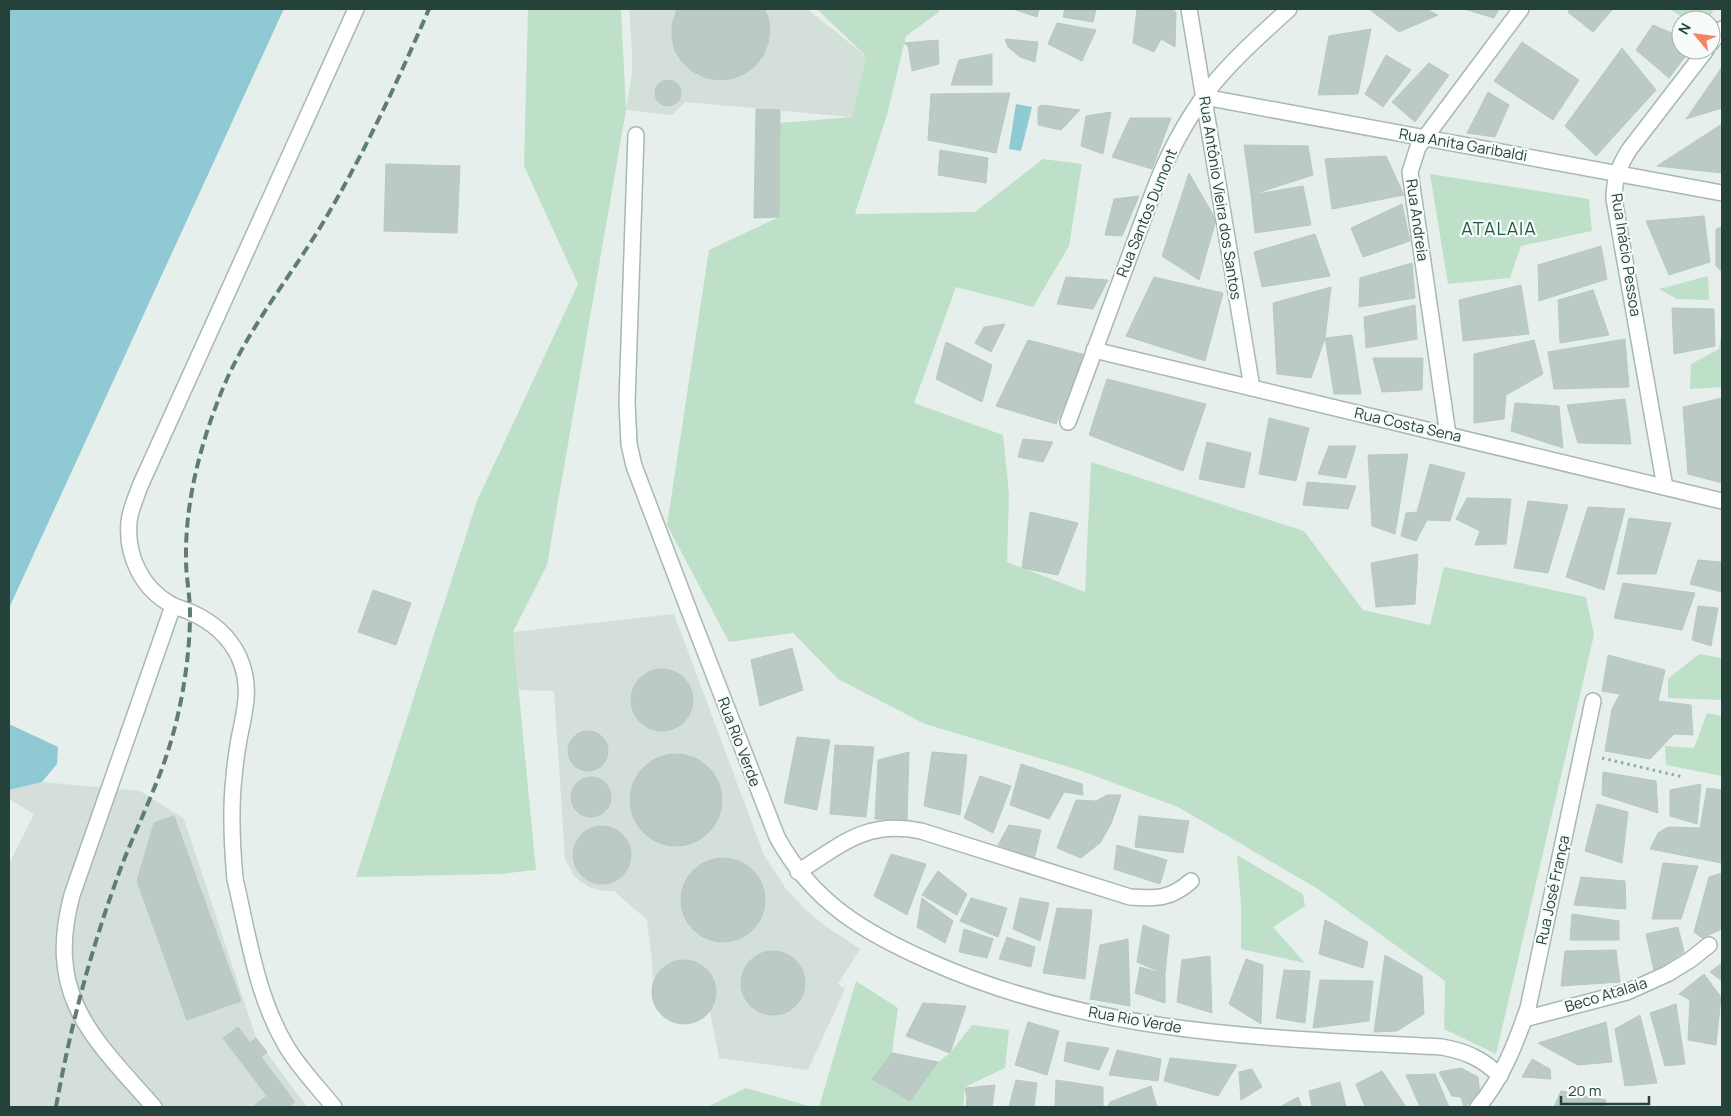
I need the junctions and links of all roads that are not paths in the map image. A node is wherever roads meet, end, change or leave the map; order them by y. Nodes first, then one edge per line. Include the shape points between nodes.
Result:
1 (356, 9) edge
2 (1189, 9) edge
3 (1289, 9) edge
4 (1520, 9) edge
5 (1698, 60) edge
6 (1204, 97) junction
7 (636, 135) dead end
8 (1424, 138) junction
9 (1617, 174) junction
10 (1722, 193) edge
11 (1094, 350) junction
12 (1252, 388) junction
13 (1068, 422) dead end
14 (1448, 435) junction
15 (1666, 487) junction
16 (1722, 500) edge
17 (173, 606) junction
18 (1593, 701) dead end
19 (798, 872) junction
20 (1191, 881) dead end
21 (1709, 945) dead end
22 (1524, 1019) junction
23 (1500, 1076) junction
24 (154, 1107) edge
25 (334, 1107) edge
26 (1478, 1107) edge

1 - 17 street via 133,505 129,521 131,553 145,582 157,596
2 - 6 street, Rua Antônio Vieira dos Santos
3 - 6 street, Rua Santos Dumont via 1237,59
4 - 8 street, Rua Andreia
5 - 9 street, Rua Inácio Pessoa via 1628,150
6 - 8 street, Rua Anita Garibaldi
6 - 11 street, Rua Santos Dumont via 1189,117 1163,166
6 - 12 street, Rua Antônio Vieira dos Santos
7 - 19 street, Rua Rio Verde via 627,402 629,444 641,488 776,837
8 - 9 street, Rua Anita Garibaldi
8 - 14 street, Rua Andreia via 1410,172
9 - 10 street, Rua Anita Garibaldi
9 - 15 street, Rua Inácio Pessoa via 1614,199
11 - 12 street, Rua Costa Sena
11 - 13 street, Rua Santos Dumont
12 - 14 street, Rua Costa Sena
14 - 15 street, Rua Costa Sena
15 - 16 street, Rua Costa Sena
17 - 24 street via 72,895 64,942 69,986 86,1025 97,1043
17 - 25 street via 205,619 219,630 230,643 244,672 246,704 232,811 234,879 266,1004 297,1062
18 - 22 street, Rua José França
19 - 20 street via 845,841 876,829 891,828 921,832 1130,897 1168,896
19 - 23 street, Rua Rio Verde via 821,897 881,938 952,971 1048,1004 1107,1017 1212,1033 1442,1047 1468,1053
21 - 22 street, Beco Atalaia via 1667,974 1634,990
22 - 23 street, Rua José França
23 - 26 street, Rua José França

